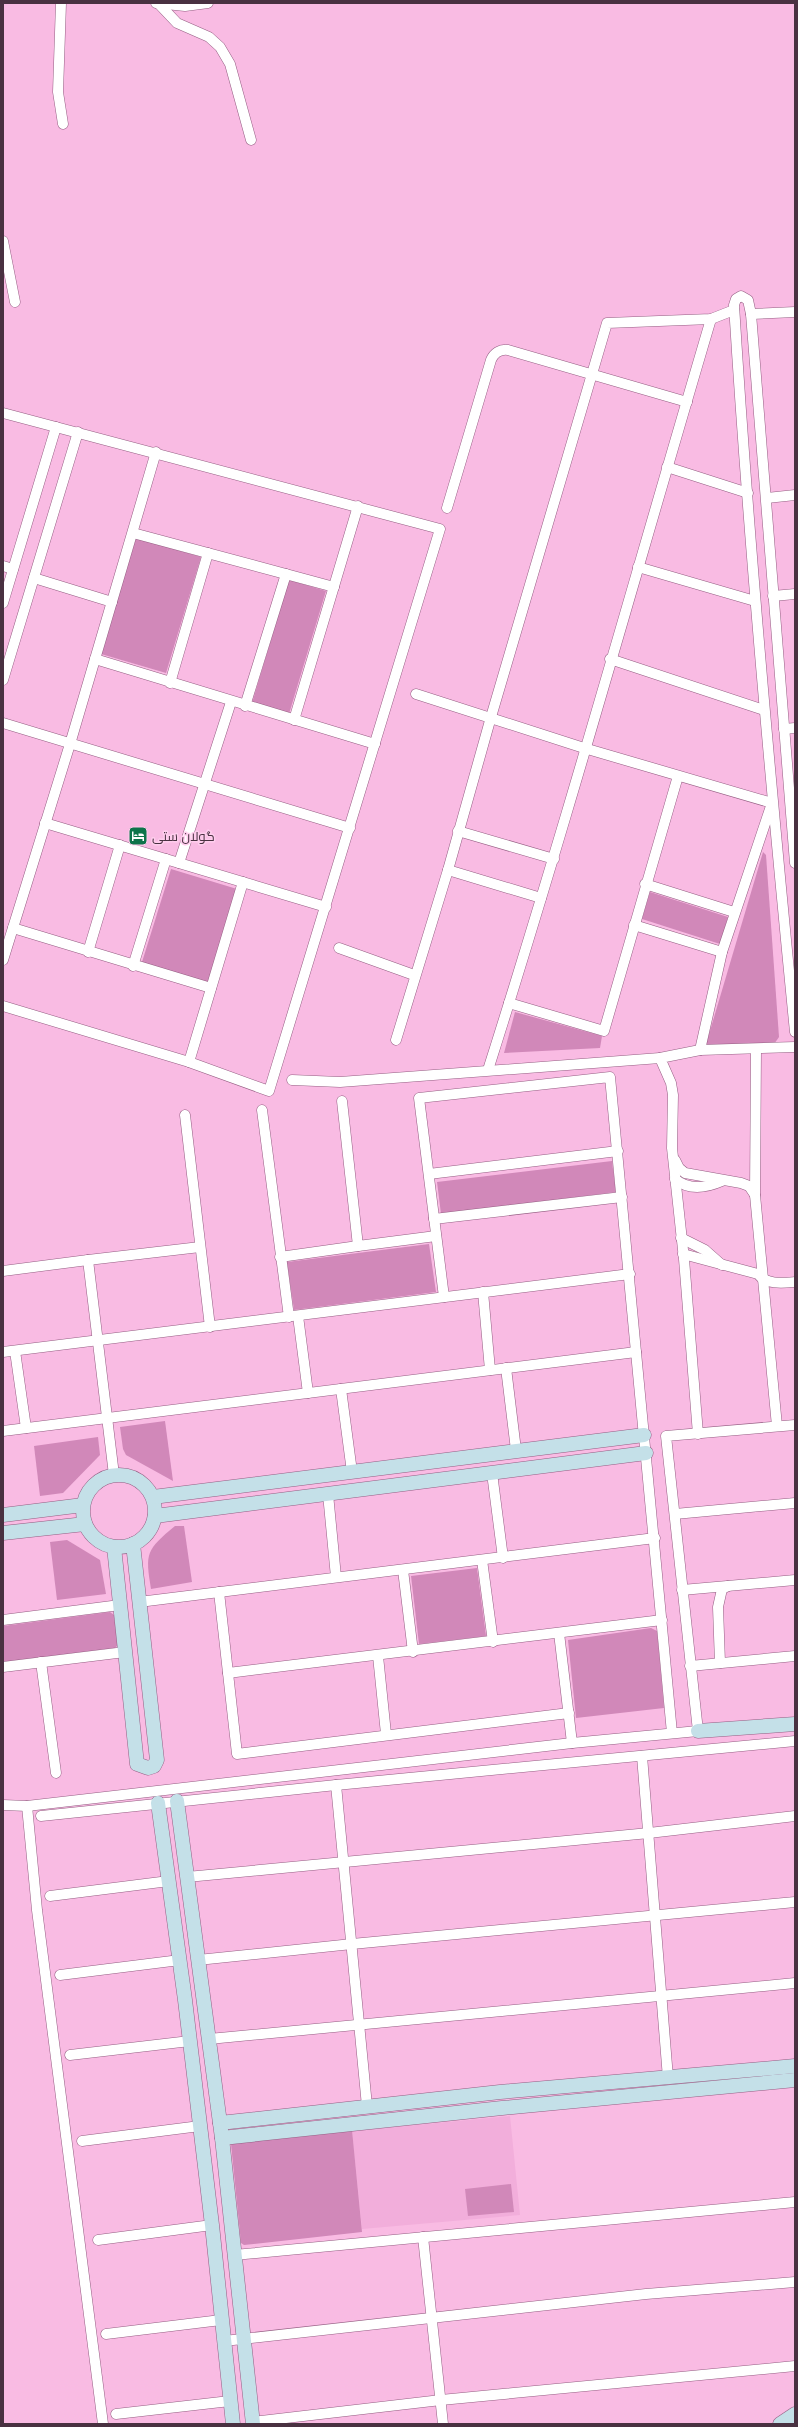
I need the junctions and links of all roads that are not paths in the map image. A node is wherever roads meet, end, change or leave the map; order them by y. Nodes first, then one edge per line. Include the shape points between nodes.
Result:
1 (61, 3) edge
2 (156, 3) edge
3 (208, 3) edge
4 (63, 124) dead end
5 (252, 140) dead end
6 (3, 240) edge
7 (16, 302) dead end
8 (734, 310) junction
9 (795, 312) edge
10 (751, 314) junction
11 (711, 319) junction
12 (591, 375) junction
13 (687, 402) junction
14 (3, 413) edge
15 (56, 427) junction
16 (78, 432) junction
17 (156, 452) junction
18 (667, 467) junction
19 (748, 493) junction
20 (795, 496) edge
21 (767, 498) junction
22 (358, 506) junction
23 (447, 508) dead end
24 (133, 533) junction
25 (208, 553) junction
26 (638, 567) junction
27 (8, 568) edge
28 (286, 574) junction
29 (34, 578) junction
30 (334, 587) junction
31 (795, 594) edge
32 (773, 596) junction
33 (755, 601) junction
34 (112, 602) junction
35 (3, 603) edge
36 (777, 646) junction
37 (759, 647) junction
38 (95, 659) junction
39 (610, 659) junction
40 (3, 680) edge
41 (170, 683) junction
42 (416, 694) dead end
43 (231, 702) junction
44 (245, 706) junction
45 (764, 710) junction
46 (491, 717) junction
47 (294, 720) junction
48 (3, 723) edge
49 (795, 728) edge
50 (784, 729) junction
51 (70, 744) junction
52 (375, 744) junction
53 (584, 748) junction
54 (678, 776) junction
55 (205, 785) junction
56 (772, 803) junction
57 (45, 823) junction
58 (793, 827) edge
59 (350, 828) junction
60 (458, 831) junction
61 (120, 845) junction
62 (166, 859) junction
63 (554, 859) junction
64 (179, 863) junction
65 (795, 863) edge
66 (448, 870) junction
67 (243, 882) junction
68 (645, 884) junction
69 (541, 898) junction
70 (326, 907) junction
71 (734, 912) junction
72 (634, 925) junction
73 (14, 928) junction
74 (338, 948) dead end
75 (88, 952) junction
76 (722, 952) junction
77 (3, 960) edge
78 (134, 966) junction
79 (414, 975) junction
80 (211, 988) junction
81 (509, 1003) junction
82 (3, 1006) edge
83 (795, 1032) edge
84 (396, 1040) dead end
85 (795, 1048) edge
86 (756, 1049) junction
87 (700, 1050) junction
88 (660, 1058) junction
89 (189, 1062) junction
90 (488, 1070) junction
91 (292, 1080) dead end
92 (342, 1101) dead end
93 (262, 1110) dead end
94 (185, 1115) dead end
95 (618, 1151) junction
96 (673, 1155) junction
97 (428, 1174) junction
98 (675, 1179) junction
99 (722, 1181) junction
100 (755, 1195) junction
101 (622, 1197) junction
102 (434, 1219) junction
103 (436, 1236) junction
104 (681, 1238) junction
105 (358, 1246) junction
106 (200, 1247) junction
107 (683, 1254) junction
108 (280, 1257) junction
109 (88, 1260) junction
110 (724, 1266) junction
111 (3, 1271) edge
112 (630, 1274) junction
113 (762, 1279) junction
114 (795, 1282) edge
115 (483, 1292) junction
116 (444, 1297) junction
117 (293, 1317) junction
118 (210, 1327) junction
119 (98, 1341) junction
120 (15, 1351) junction
121 (3, 1352) edge
122 (636, 1352) junction
123 (506, 1368) junction
124 (490, 1370) junction
125 (341, 1389) junction
126 (308, 1393) junction
127 (107, 1418) junction
128 (795, 1425) edge
129 (778, 1426) junction
130 (26, 1428) junction
131 (3, 1431) edge
132 (698, 1434) junction
133 (644, 1435) junction
134 (516, 1450) junction
135 (646, 1453) junction
136 (352, 1472) junction
137 (492, 1473) junction
138 (114, 1475) junction
139 (328, 1494) junction
140 (153, 1497) junction
141 (795, 1503) edge
142 (83, 1506) junction
143 (675, 1514) junction
144 (3, 1515) edge
145 (154, 1516) junction
146 (85, 1524) junction
147 (3, 1533) edge
148 (655, 1538) junction
149 (133, 1544) junction
150 (114, 1547) junction
151 (503, 1558) junction
152 (482, 1560) junction
153 (403, 1570) junction
154 (336, 1577) junction
155 (795, 1580) edge
156 (728, 1586) junction
157 (682, 1590) junction
158 (219, 1592) junction
159 (139, 1602) junction
160 (120, 1605) junction
161 (3, 1620) edge
162 (662, 1620) junction
163 (559, 1633) junction
164 (493, 1642) junction
165 (125, 1652) junction
166 (413, 1652) junction
167 (378, 1656) junction
168 (795, 1656) edge
169 (41, 1662) junction
170 (720, 1663) junction
171 (690, 1666) junction
172 (3, 1667) edge
173 (228, 1673) junction
174 (569, 1713) junction
175 (795, 1724) edge
176 (698, 1731) junction
177 (672, 1733) junction
178 (386, 1734) junction
179 (795, 1741) edge
180 (572, 1743) junction
181 (642, 1756) junction
182 (56, 1773) dead end
183 (336, 1785) junction
184 (177, 1801) junction
185 (158, 1804) junction
186 (3, 1805) edge
187 (27, 1806) junction
188 (41, 1816) dead end
189 (795, 1816) edge
190 (649, 1833) junction
191 (344, 1863) junction
192 (187, 1877) junction
193 (169, 1881) junction
194 (50, 1896) dead end
195 (795, 1902) edge
196 (655, 1916) junction
197 (352, 1944) junction
198 (180, 1960) junction
199 (198, 1960) junction
200 (60, 1975) dead end
201 (795, 1983) edge
202 (661, 1995) junction
203 (203, 1997) junction
204 (185, 2000) junction
205 (359, 2024) junction
206 (209, 2039) junction
207 (190, 2041) junction
208 (70, 2055) dead end
209 (795, 2066) edge
210 (668, 2078) junction
211 (795, 2080) edge
212 (500, 2092) junction
213 (366, 2106) junction
214 (502, 2108) junction
215 (220, 2123) junction
216 (200, 2126) junction
217 (222, 2138) junction
218 (82, 2141) dead end
219 (795, 2202) edge
220 (212, 2225) junction
221 (423, 2237) junction
222 (98, 2240) dead end
223 (234, 2255) junction
224 (795, 2282) edge
225 (432, 2318) junction
226 (221, 2320) junction
227 (106, 2334) dead end
228 (243, 2340) junction
229 (224, 2341) junction
230 (795, 2366) edge
231 (441, 2400) junction
232 (230, 2402) junction
233 (116, 2414) dead end
234 (795, 2414) edge
235 (252, 2423) edge
236 (103, 2424) edge
237 (233, 2424) edge
238 (443, 2424) edge
239 (780, 2424) edge

1 - 4 street via 58,92
2 - 3 street via 185,6
2 - 5 street via 177,23 209,37 220,46 230,64
6 - 7 street
8 - 10 street via 736,299 744,297 749,302
8 - 11 street
8 - 19 street
9 - 10 street
10 - 21 street
11 - 12 street via 607,323
11 - 13 street
12 - 13 street
12 - 23 street via 508,350 501,350 495,354
12 - 46 street
13 - 18 street
14 - 15 street
15 - 16 street
15 - 27 street
16 - 17 street
16 - 29 street
17 - 22 street
17 - 24 street
18 - 19 street
18 - 26 street
19 - 33 street
20 - 21 street
21 - 32 street
22 - 30 street
22 - 52 street via 440,529
24 - 25 street
24 - 34 street
25 - 28 street
25 - 41 street
26 - 33 street
26 - 39 street
27 - 35 street
28 - 30 street
28 - 44 street
29 - 34 street
29 - 40 street
30 - 47 street
31 - 32 street
32 - 36 street
33 - 37 street
34 - 38 street
36 - 37 street
36 - 50 street
37 - 45 street
38 - 41 street
38 - 51 street
39 - 45 street
39 - 53 street
41 - 43 street
42 - 46 street
43 - 44 street
43 - 55 street
44 - 47 street
45 - 56 street
46 - 53 street
46 - 60 street
47 - 52 street
48 - 51 street
49 - 50 street
50 - 58 street
51 - 55 street
51 - 57 street
52 - 59 street
53 - 54 street
53 - 63 street
54 - 56 street
54 - 68 street
55 - 59 street
55 - 64 street
56 - 71 street
56 - 83 street
57 - 61 street
57 - 73 street
58 - 65 street
59 - 70 street
60 - 63 street
60 - 66 street
61 - 62 street
61 - 75 street
62 - 64 street
62 - 78 street
63 - 69 street
64 - 67 street
66 - 69 street
66 - 79 street
67 - 70 street
67 - 80 street
68 - 71 street
68 - 72 street
69 - 81 street
70 - 89 street via 269,1092
71 - 76 street
72 - 76 street
72 - 81 street via 604,1031
73 - 75 street
73 - 77 street
74 - 79 street
75 - 78 street
76 - 87 street
78 - 80 street
79 - 84 street
80 - 89 street
81 - 90 street
82 - 89 street
85 - 86 street
86 - 87 street
86 - 100 street
87 - 88 street
88 - 90 street
88 - 96 street via 671,1083 674,1109 671,1122
90 - 91 street via 340,1082
92 - 105 street
93 - 108 street
94 - 106 street
95 - 97 street
95 - 97 street via 610,1076 419,1098
95 - 101 street
96 - 98 street
96 - 99 street via 679,1168 686,1173
97 - 102 street
98 - 99 street via 682,1185 698,1187
98 - 104 street
99 - 100 street via 749,1186
100 - 113 street
101 - 102 street
101 - 112 street
102 - 103 street
103 - 105 street
103 - 116 street
104 - 107 street
104 - 110 street via 705,1250
105 - 108 street
106 - 109 street
106 - 118 street
107 - 110 street
107 - 132 street
108 - 117 street
109 - 111 street
109 - 119 street
110 - 113 street via 758,1274
112 - 115 street
112 - 122 street
113 - 114 street via 778,1283
113 - 129 street
115 - 116 street
115 - 124 street
116 - 117 street
117 - 118 street
117 - 126 street
118 - 119 street
119 - 120 street
119 - 127 street
120 - 121 street
120 - 130 street
122 - 123 street
122 - 133 street
123 - 124 street
123 - 134 street
124 - 125 street
125 - 126 street
125 - 136 street
126 - 127 street
127 - 130 street
127 - 138 street
128 - 129 street
129 - 132 street
130 - 131 street
132 - 143 street via 666,1436
133 - 134 street
133 - 135 street
134 - 136 street
135 - 137 street
135 - 148 street
136 - 140 street
137 - 139 street
137 - 151 street
138 - 140 street via 136,1479
138 - 142 street via 105,1477 90,1488
139 - 145 street
139 - 154 street
140 - 145 street
141 - 143 street
142 - 144 street
142 - 146 street
143 - 157 street
145 - 149 street via 143,1537
146 - 147 street
146 - 150 street via 93,1536
148 - 151 street
148 - 162 street
149 - 150 street
149 - 159 street
150 - 160 street
151 - 152 street
152 - 153 street
152 - 164 street
153 - 154 street
153 - 166 street
154 - 158 street
155 - 156 street
156 - 157 street
156 - 170 street via 722,1589 718,1607
157 - 171 street
158 - 159 street
158 - 173 street
159 - 165 street via 157,1760 151,1767 144,1768 137,1764
160 - 161 street
160 - 165 street
162 - 163 street
162 - 177 street
163 - 164 street
163 - 174 street
164 - 166 street
165 - 169 street
166 - 167 street
167 - 173 street
167 - 178 street
168 - 170 street
169 - 172 street
169 - 182 street
170 - 171 street
171 - 176 street
173 - 178 street via 236,1754
174 - 178 street
174 - 180 street
175 - 176 street
176 - 177 street
177 - 180 street
179 - 181 street
180 - 187 street
181 - 183 street
181 - 190 street
183 - 184 street
183 - 191 street
184 - 185 street
184 - 192 street
185 - 188 street
185 - 193 street
186 - 187 street
187 - 236 street via 37,1910
189 - 190 street
190 - 191 street
190 - 196 street
191 - 192 street
191 - 197 street
192 - 199 street
193 - 194 street
193 - 198 street
195 - 196 street
196 - 197 street
196 - 202 street
197 - 199 street
197 - 205 street
198 - 200 street
198 - 204 street
199 - 203 street
201 - 202 street
202 - 205 street
202 - 210 street
203 - 204 street
203 - 206 street
204 - 207 street
205 - 206 street
205 - 213 street
206 - 215 street
207 - 208 street
207 - 216 street
209 - 210 street
210 - 212 street
211 - 214 street
212 - 213 street
212 - 214 street
213 - 215 street
214 - 217 street
215 - 217 street
216 - 218 street
216 - 220 street
217 - 223 street
219 - 221 street
220 - 222 street
220 - 226 street
221 - 223 street
221 - 225 street
223 - 228 street
224 - 225 street via 646,2294
225 - 228 street
225 - 231 street
226 - 227 street
226 - 229 street
228 - 229 street
228 - 235 street
229 - 232 street
230 - 231 street
231 - 235 street
231 - 238 street
232 - 233 street
232 - 237 street
234 - 239 street

